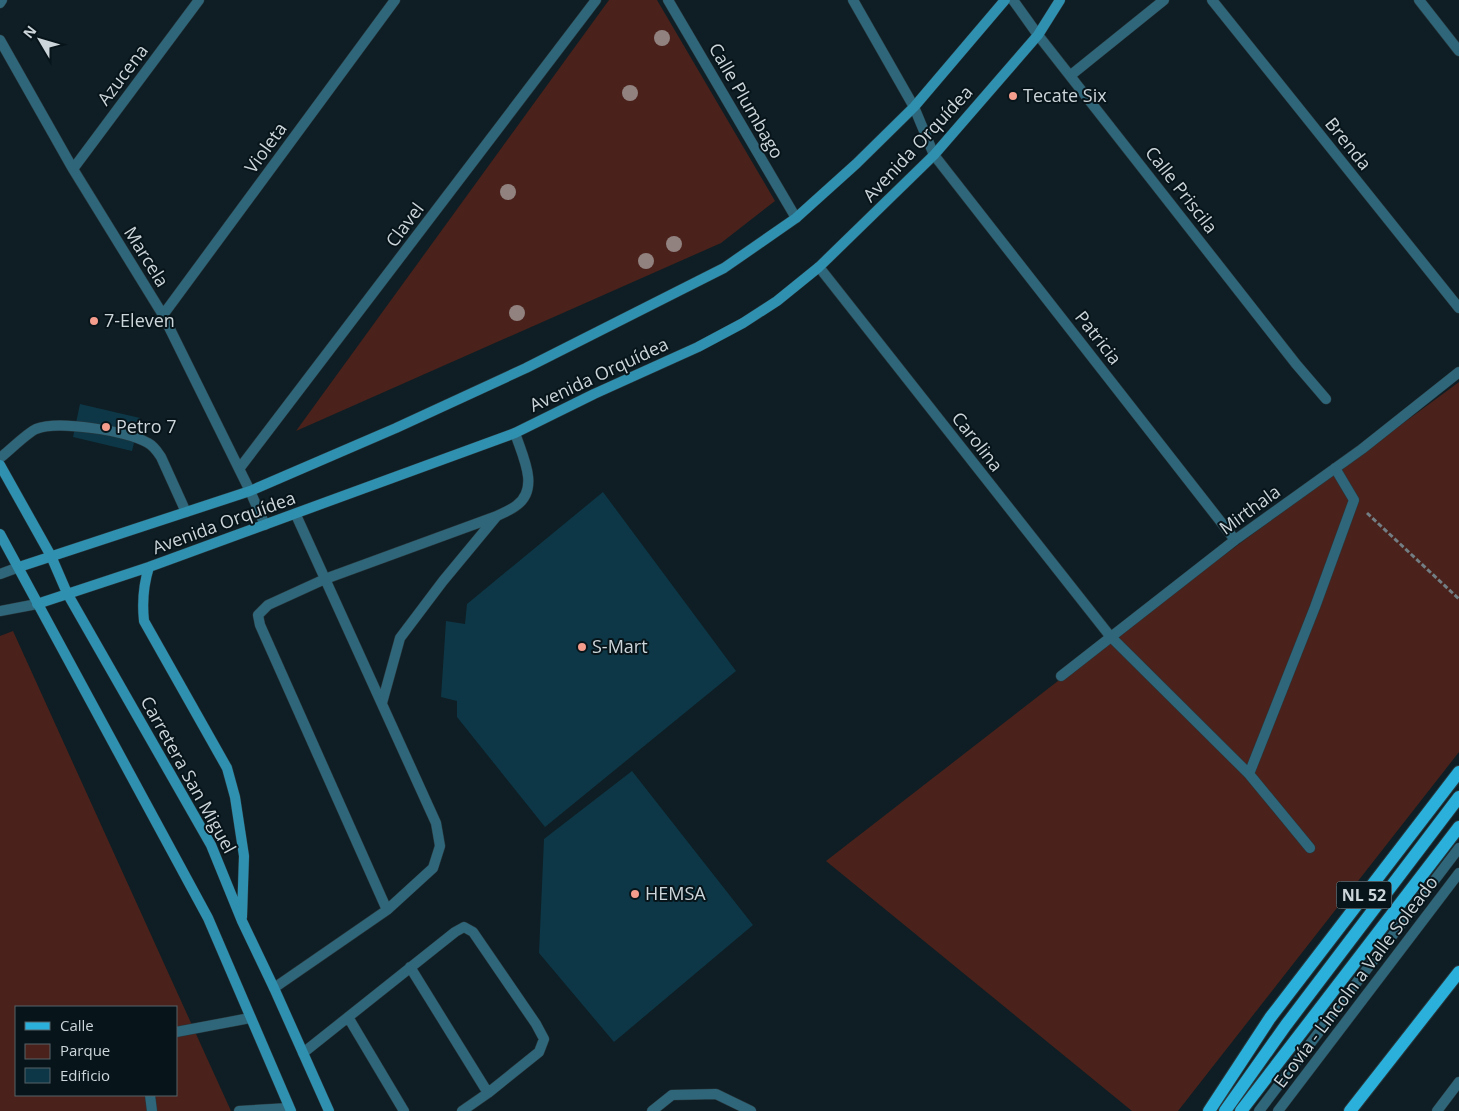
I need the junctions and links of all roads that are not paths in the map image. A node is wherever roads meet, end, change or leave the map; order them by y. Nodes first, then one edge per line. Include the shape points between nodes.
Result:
1 (199, 0) edge
2 (395, 0) edge
3 (596, 0) edge
4 (668, 0) edge
5 (852, 0) edge
6 (1006, 0) edge
7 (1013, 0) edge
8 (1060, 0) edge
9 (1164, 0) edge
10 (1212, 0) edge
11 (1419, 0) edge
12 (1038, 35) junction
13 (0, 40) edge
14 (1459, 51) edge
15 (1071, 75) junction
16 (914, 107) junction
17 (934, 155) junction
18 (73, 169) junction
19 (796, 218) junction
20 (819, 267) junction
21 (1459, 308) edge
22 (163, 315) junction
23 (1459, 372) edge
24 (1326, 399) dead end
25 (514, 433) junction
26 (0, 458) edge
27 (0, 465) edge
28 (1335, 468) junction
29 (240, 469) junction
30 (250, 491) junction
31 (186, 512) junction
32 (296, 514) junction
33 (497, 516) junction
34 (266, 525) junction
35 (0, 534) edge
36 (1235, 540) junction
37 (51, 556) junction
38 (19, 567) junction
39 (149, 567) junction
40 (0, 574) edge
41 (325, 579) junction
42 (67, 593) junction
43 (37, 604) junction
44 (0, 611) edge
45 (1110, 636) junction
46 (1060, 676) dead end
47 (382, 702) junction
48 (1459, 772) edge
49 (1249, 774) junction
50 (1459, 797) edge
51 (1459, 827) edge
52 (1310, 848) dead end
53 (1459, 848) edge
54 (1459, 873) edge
55 (387, 910) junction
56 (242, 921) junction
57 (410, 967) junction
58 (1459, 972) edge
59 (274, 988) junction
60 (348, 1017) junction
61 (250, 1018) junction
62 (178, 1032) edge
63 (303, 1053) junction
64 (1459, 1082) edge
65 (488, 1093) junction
66 (150, 1096) edge
67 (290, 1109) edge
68 (152, 1111) edge
69 (239, 1111) edge
70 (329, 1111) edge
71 (404, 1111) edge
72 (462, 1111) edge
73 (652, 1111) edge
74 (751, 1111) edge
75 (1209, 1111) edge
76 (1225, 1111) edge
77 (1241, 1111) edge
78 (1259, 1111) edge
79 (1278, 1111) edge
80 (1350, 1111) edge
81 (1437, 1111) edge

1 - 18 street, Azucena
2 - 22 street, Violeta
3 - 29 street, Clavel
4 - 19 street, Calle Plumbago
5 - 16 street, Patricia
6 - 16 street, Avenida Orquídea
7 - 12 street, Calle Priscila
8 - 12 street, Avenida Orquídea
9 - 15 street
10 - 21 street, Brenda
11 - 14 street
12 - 15 street, Calle Priscila
12 - 17 street, Avenida Orquídea
13 - 18 street, Marcela
15 - 24 street, Calle Priscila
16 - 17 street, Patricia
16 - 19 street, Avenida Orquídea
17 - 20 street, Avenida Orquídea
17 - 36 street, Patricia
18 - 22 street, Marcela
19 - 30 street, Avenida Orquídea via 724,268 526,368
20 - 25 street, Avenida Orquídea via 743,323
20 - 45 street, Carolina
22 - 29 street, Marcela
23 - 28 street, Mirthala
25 - 32 street, Avenida Orquídea
25 - 33 street via 530,484 518,505
26 - 31 street via 35,429 46,427 80,426 137,438 155,448 161,457
27 - 37 street, Carretera San Miguel
28 - 36 street, Mirthala
28 - 49 street via 1354,500 1316,607
29 - 30 street, Marcela
30 - 31 street, Avenida Orquídea
30 - 34 street, Marcela
31 - 37 street, Avenida Orquídea
32 - 34 street, Avenida Orquídea
32 - 41 street
33 - 41 street
33 - 47 street via 400,638
34 - 39 street, Avenida Orquídea
35 - 38 street
36 - 45 street, Mirthala
37 - 38 street, Avenida Orquídea
37 - 42 street, Carretera San Miguel
38 - 40 street
38 - 43 street
39 - 42 street, Avenida Orquídea
39 - 56 street via 142,596 144,622 227,768 235,797 244,856
41 - 47 street
41 - 55 street via 268,605 258,615
42 - 43 street, Avenida Orquídea
42 - 56 street, Carretera San Miguel via 211,845
43 - 44 street
43 - 61 street via 208,918
45 - 46 street, Mirthala
45 - 49 street, Carolina
47 - 55 street via 436,823 440,846 433,868
48 - 75 main road, NL 52 via 1270,1018
49 - 52 street, Carolina
50 - 76 main road via 1286,1024
51 - 77 main road
53 - 78 street
54 - 79 street, Ecovía - Lincoln a Valle Soleado
55 - 59 street
56 - 59 street, Carretera San Miguel
57 - 60 street
57 - 65 street
57 - 65 street via 464,927 473,932 536,1024 544,1038 539,1052
58 - 80 main road
59 - 63 street, Carretera San Miguel
60 - 63 street
60 - 71 street
61 - 62 street
61 - 67 street
63 - 70 street, Carretera San Miguel
64 - 81 street
65 - 72 street
66 - 68 street
67 - 69 street
73 - 74 street via 672,1095 716,1094

